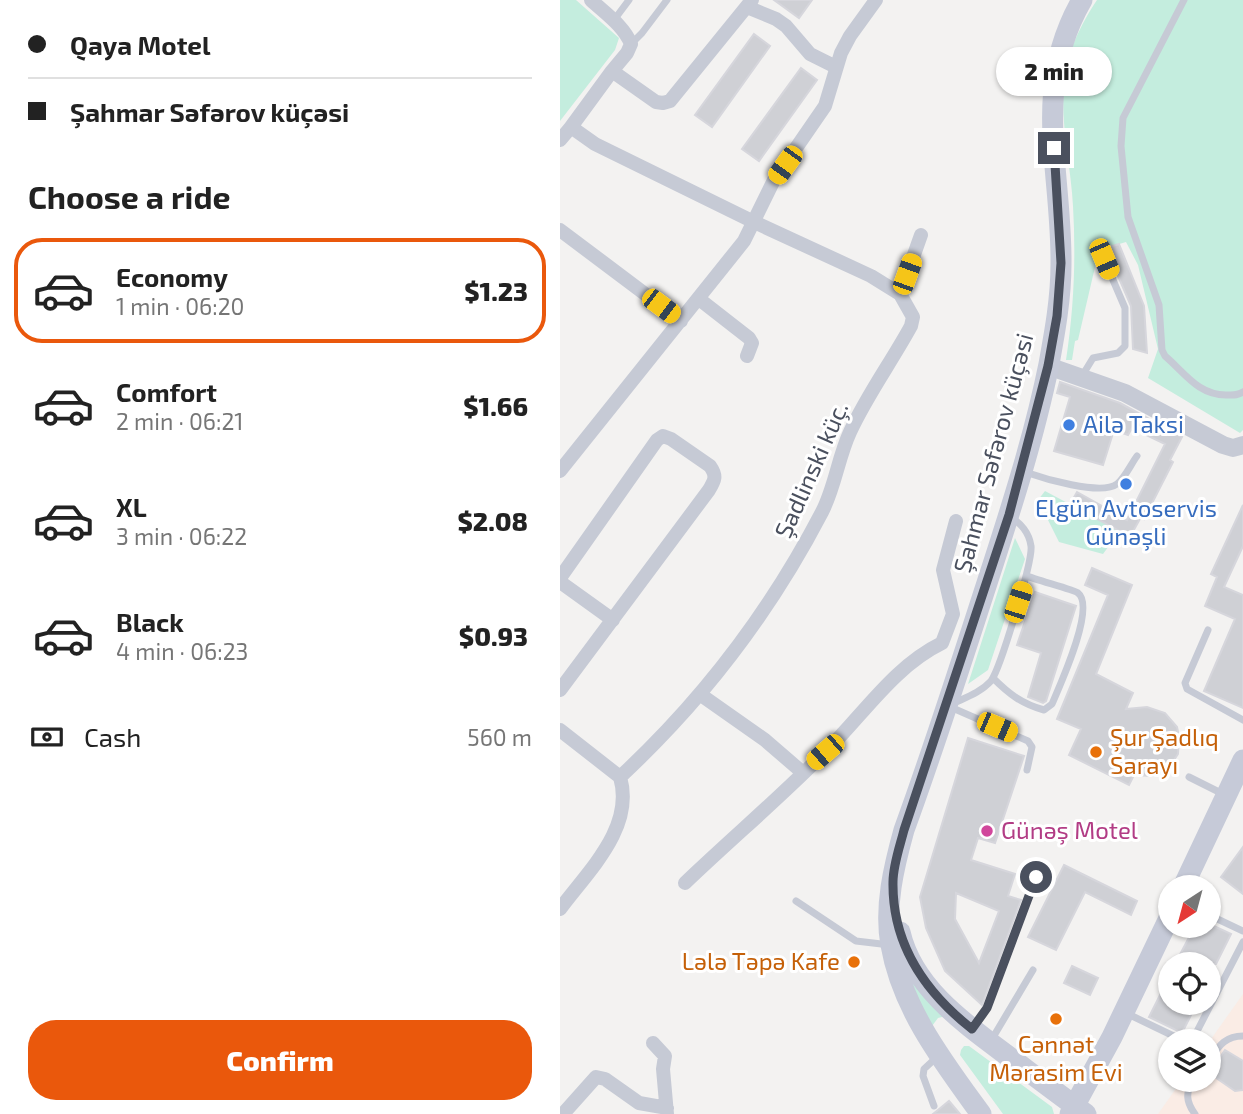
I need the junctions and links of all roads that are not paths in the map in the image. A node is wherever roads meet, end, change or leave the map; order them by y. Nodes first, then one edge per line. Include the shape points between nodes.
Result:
1 (592, 0) edge
2 (629, 0) edge
3 (667, 0) edge
4 (876, 0) edge
5 (1082, 0) edge
6 (1184, 0) edge
7 (750, 4) edge
8 (613, 20) junction
9 (631, 44) junction
10 (836, 67) junction
11 (612, 71) junction
12 (571, 127) junction
13 (560, 140) edge
14 (754, 222) junction
15 (560, 230) edge
16 (921, 235) dead end
17 (1104, 259) dead end
18 (900, 294) junction
19 (699, 299) junction
20 (681, 321) junction
21 (747, 356) dead end
22 (1048, 366) junction
23 (1082, 376) junction
24 (1243, 392) edge
25 (1243, 445) edge
26 (1137, 456) dead end
27 (561, 467) edge
28 (1021, 471) junction
29 (1009, 515) junction
30 (956, 521) dead end
31 (1027, 576) junction
32 (560, 580) edge
33 (613, 620) junction
34 (948, 628) junction
35 (1208, 630) dead end
36 (970, 636) junction
37 (993, 678) junction
38 (560, 690) edge
39 (701, 695) junction
40 (947, 706) junction
41 (1243, 720) edge
42 (560, 730) edge
43 (1243, 760) edge
44 (1027, 770) dead end
45 (802, 772) junction
46 (620, 777) junction
47 (1189, 777) dead end
48 (1226, 795) junction
49 (1189, 875) edge
50 (893, 876) junction
51 (1036, 877) dead end
52 (685, 883) dead end
53 (796, 901) dead end
54 (560, 909) edge
55 (1222, 921) edge
56 (1243, 931) edge
57 (1159, 938) edge
58 (1243, 942) edge
59 (891, 945) junction
60 (1033, 970) dead end
61 (1124, 1012) junction
62 (972, 1029) junction
63 (1159, 1029) edge
64 (1198, 1029) edge
65 (1243, 1036) edge
66 (990, 1042) junction
67 (653, 1043) dead end
68 (1221, 1043) edge
69 (940, 1055) junction
70 (1188, 1092) edge
71 (934, 1106) dead end
72 (667, 1111) edge
73 (1077, 1111) edge
74 (564, 1114) edge
75 (981, 1114) edge
76 (1195, 1114) edge

1 - 8 street
2 - 8 lane
3 - 9 lane
4 - 10 street via 850,36
5 - 22 main road, Şahmar Səfərov küçəsi via 1061,45 1054,86 1061,263
6 - 24 lane via 1123,118 1121,146 1129,217 1159,306 1165,356 1201,390 1219,395
7 - 10 street via 786,26 810,54
7 - 11 street via 670,100 656,102
8 - 9 street
9 - 11 street
10 - 14 street via 825,106 774,180
11 - 12 street
12 - 13 street
12 - 14 street via 595,144
14 - 18 street
14 - 19 street via 740,248
15 - 20 street
16 - 18 street
17 - 23 lane via 1125,308 1125,346 1118,353 1093,358
18 - 39 street, Şadlinski küç. via 913,317 911,326 851,430 824,509 783,584
19 - 20 street
19 - 21 street via 749,338 752,344
20 - 27 street
22 - 23 street
22 - 28 main road, Şahmar Səfərov küçəsi
23 - 25 street via 1137,399 1223,445
26 - 28 lane via 1117,484 1109,487 1058,484
28 - 29 main road, Şahmar Səfərov küçəsi
29 - 31 lane via 1022,525 1031,545
29 - 36 main road, Şahmar Səfərov küçəsi
30 - 34 street via 943,570 953,614
31 - 37 lane
31 - 37 lane via 1078,592 1085,603 1083,621 1052,704 1044,710 1010,695
32 - 33 street
32 - 33 street via 657,440 663,436 671,439 710,466 715,480
33 - 38 street
34 - 36 street
34 - 45 street via 942,643 924,652 885,686
35 - 41 lane via 1185,683 1187,690
36 - 40 main road, Şahmar Səfərov küçəsi
37 - 40 lane via 978,692
39 - 45 street
39 - 46 street, Şadlinski küç.
40 - 44 lane via 1027,741 1032,747
40 - 50 main road, Şahmar Səfərov küçəsi
42 - 46 street
43 - 48 main road
45 - 52 street
46 - 54 street via 624,797 617,830
47 - 48 lane
48 - 49 main road
50 - 59 main road
50 - 62 main road via 901,938 913,965
51 - 62 lane via 987,1008
53 - 59 lane via 856,942
55 - 56 lane
57 - 61 main road
58 - 64 lane
59 - 69 main road via 912,1006
60 - 66 lane
61 - 63 lane
61 - 73 main road
62 - 66 main road
62 - 69 main road via 955,1025 946,1029 938,1044
65 - 68 lane
66 - 73 main road
67 - 72 street via 665,1056
69 - 71 lane via 924,1069 923,1076
69 - 75 main road
70 - 76 lane
72 - 74 street via 639,1103 596,1077

